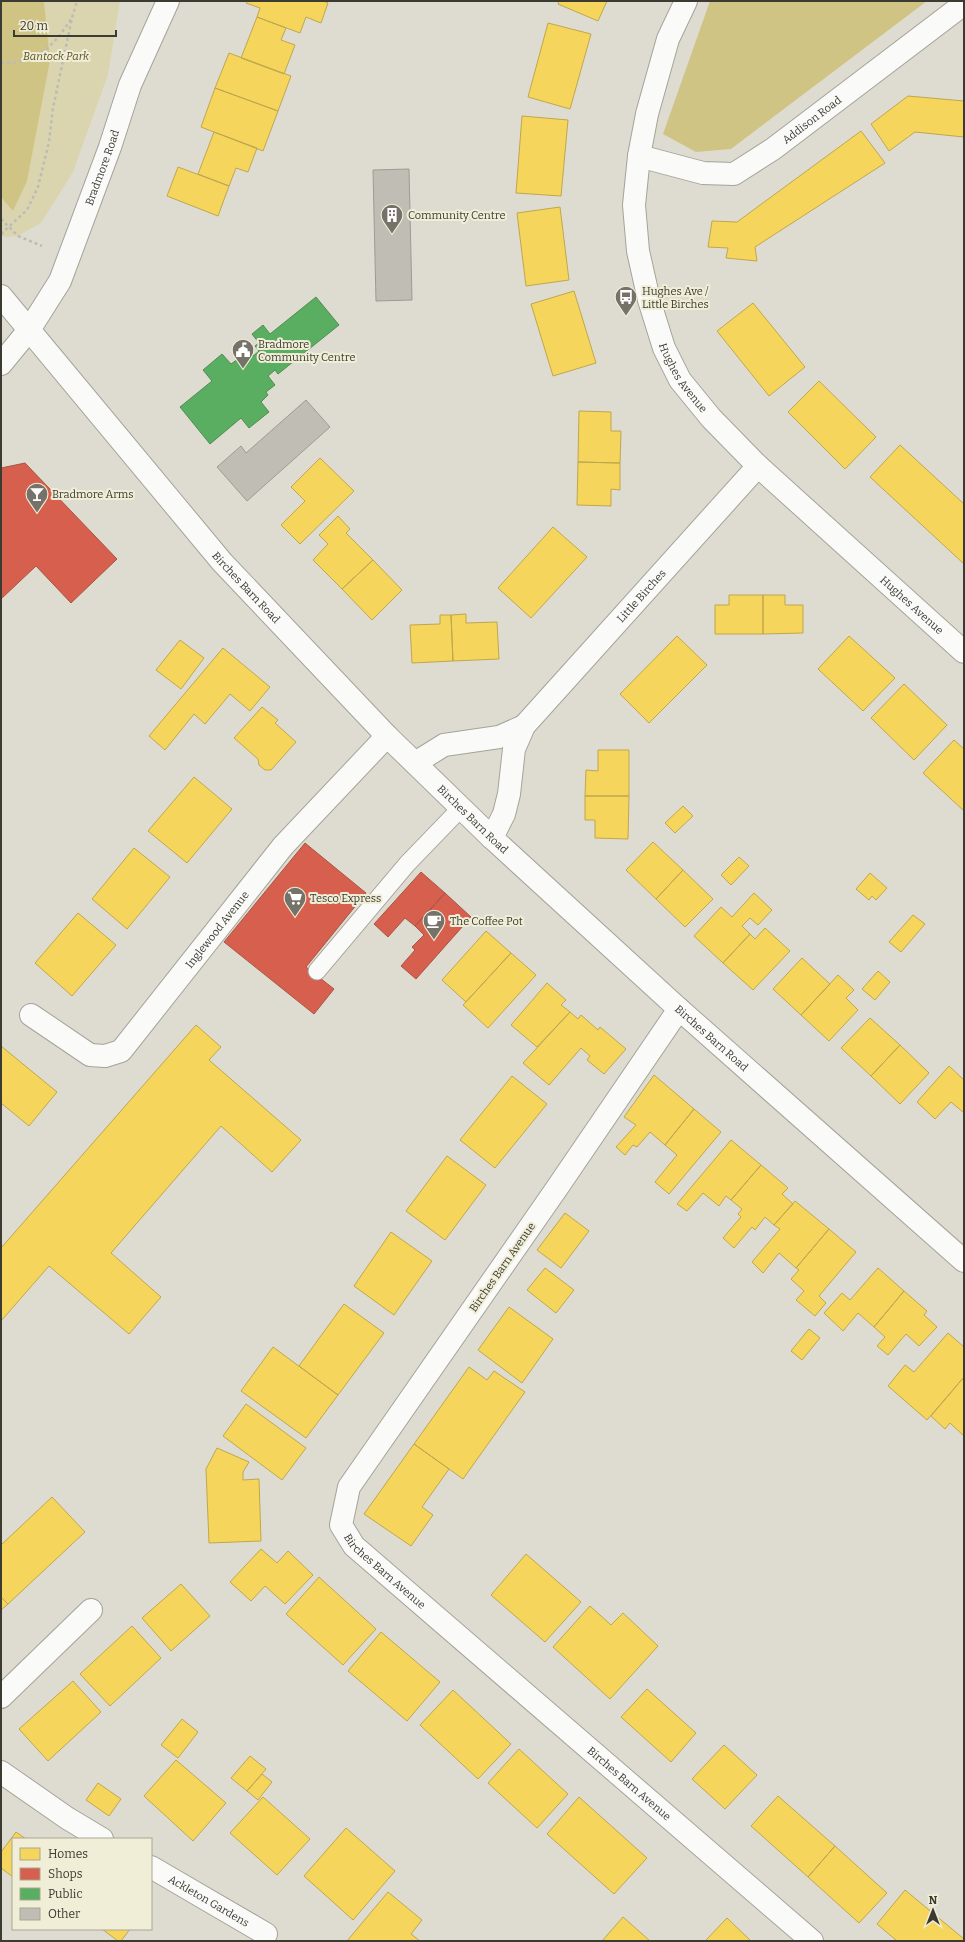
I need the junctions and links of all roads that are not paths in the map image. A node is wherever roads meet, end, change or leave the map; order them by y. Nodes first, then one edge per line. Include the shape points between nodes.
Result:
1 (168, 1) edge
2 (686, 1) edge
3 (964, 4) edge
4 (639, 156) junction
5 (1, 296) edge
6 (29, 330) junction
7 (1, 364) edge
8 (758, 466) junction
9 (964, 652) edge
10 (524, 726) junction
11 (387, 736) junction
12 (415, 763) junction
13 (461, 808) junction
14 (492, 838) junction
15 (317, 971) dead end
16 (679, 1009) junction
17 (31, 1015) dead end
18 (964, 1261) edge
19 (91, 1610) dead end
20 (1, 1697) edge
21 (1, 1772) edge
22 (100, 1838) edge
23 (152, 1868) edge
24 (266, 1934) dead end
25 (812, 1941) edge

1 - 6 street, Bradmore Road via 130,85 110,147 60,281
2 - 4 street, Hughes Avenue via 666,46 647,114
3 - 4 street, Addison Road via 773,150 734,174 703,173
4 - 8 street, Hughes Avenue via 634,205 638,252 664,348 680,380 711,418
5 - 6 street, Birches Barn Road
6 - 7 street, Bradmore Road
6 - 11 street, Birches Barn Road via 222,562
8 - 9 street, Hughes Avenue
8 - 10 street, Little Birches
10 - 12 street, Little Birches via 499,737 444,745
10 - 14 street, Little Birches via 514,749 504,814
11 - 12 street, Birches Barn Road
11 - 17 street, Inglewood Avenue via 283,846 121,1050 105,1056 90,1054
12 - 13 street, Birches Barn Road
13 - 14 street, Birches Barn Road
13 - 15 lane via 407,864
14 - 16 street, Birches Barn Road
16 - 18 street, Birches Barn Road
16 - 25 street, Birches Barn Avenue via 349,1487 341,1525 354,1546
19 - 20 street
21 - 22 street
23 - 24 street, Ackleton Gardens

